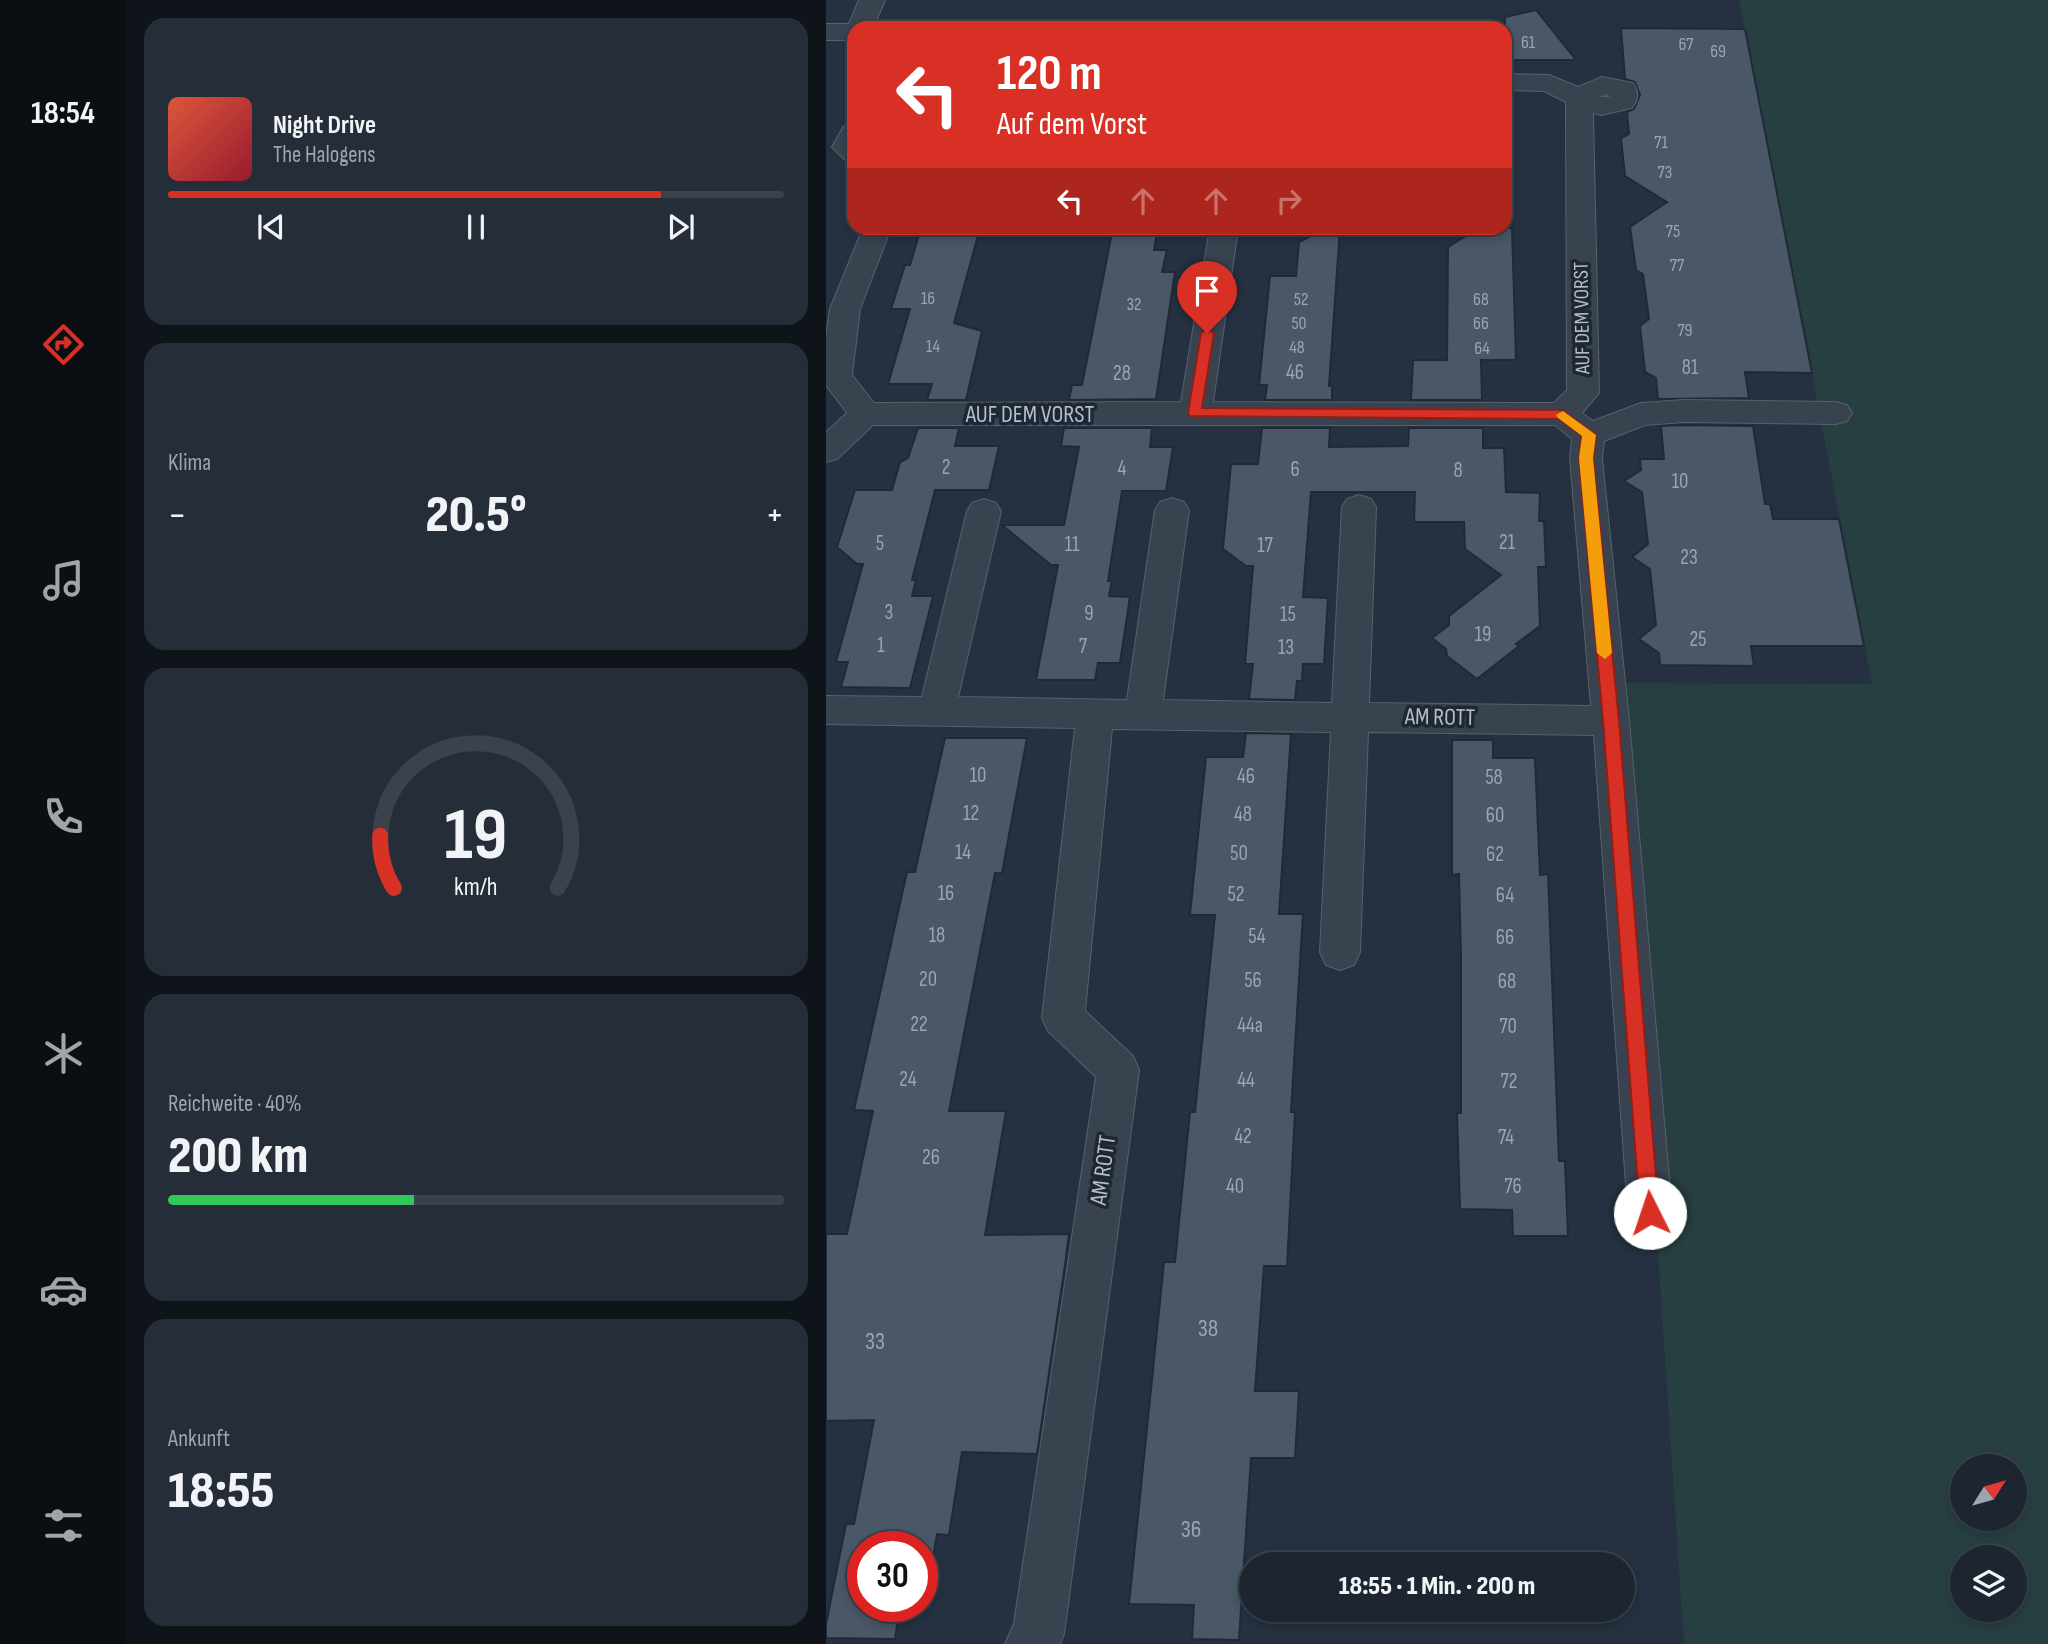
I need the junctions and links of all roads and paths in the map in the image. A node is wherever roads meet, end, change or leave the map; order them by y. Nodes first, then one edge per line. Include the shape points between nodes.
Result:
1 (872, 0) edge
2 (863, 21) edge
3 (826, 32) edge
4 (847, 32) edge
5 (1512, 82) edge
6 (874, 235) edge
7 (1223, 235) edge
8 (1195, 413) junction
9 (1836, 413) dead end
10 (865, 414) junction
11 (1575, 424) junction
12 (826, 451) edge
13 (1359, 508) dead end
14 (1172, 510) dead end
15 (984, 511) dead end
16 (826, 710) edge
17 (937, 710) junction
18 (1143, 713) junction
19 (1095, 715) junction
20 (1350, 715) junction
21 (1611, 721) junction
22 (1340, 952) dead end
23 (1650, 1213) dead end
24 (1031, 1644) edge

1 - 2 street
3 - 4 street
5 - 11 street, AUF DEM VORST via 1549,83 1579,98 1583,393
6 - 10 street via 845,309 836,376
7 - 8 street
8 - 10 street, AUF DEM VORST
8 - 11 street, AUF DEM VORST
9 - 11 street via 1684,411
10 - 12 street
11 - 21 street via 1586,458
13 - 20 street
14 - 18 street
15 - 17 street
16 - 17 street, AM ROTT
17 - 19 street, AM ROTT
18 - 19 street, AM ROTT
18 - 20 street, AM ROTT
19 - 24 street, AM ROTT via 1063,1018 1118,1070 1040,1621
20 - 21 street, AM ROTT
20 - 22 street
21 - 23 street

